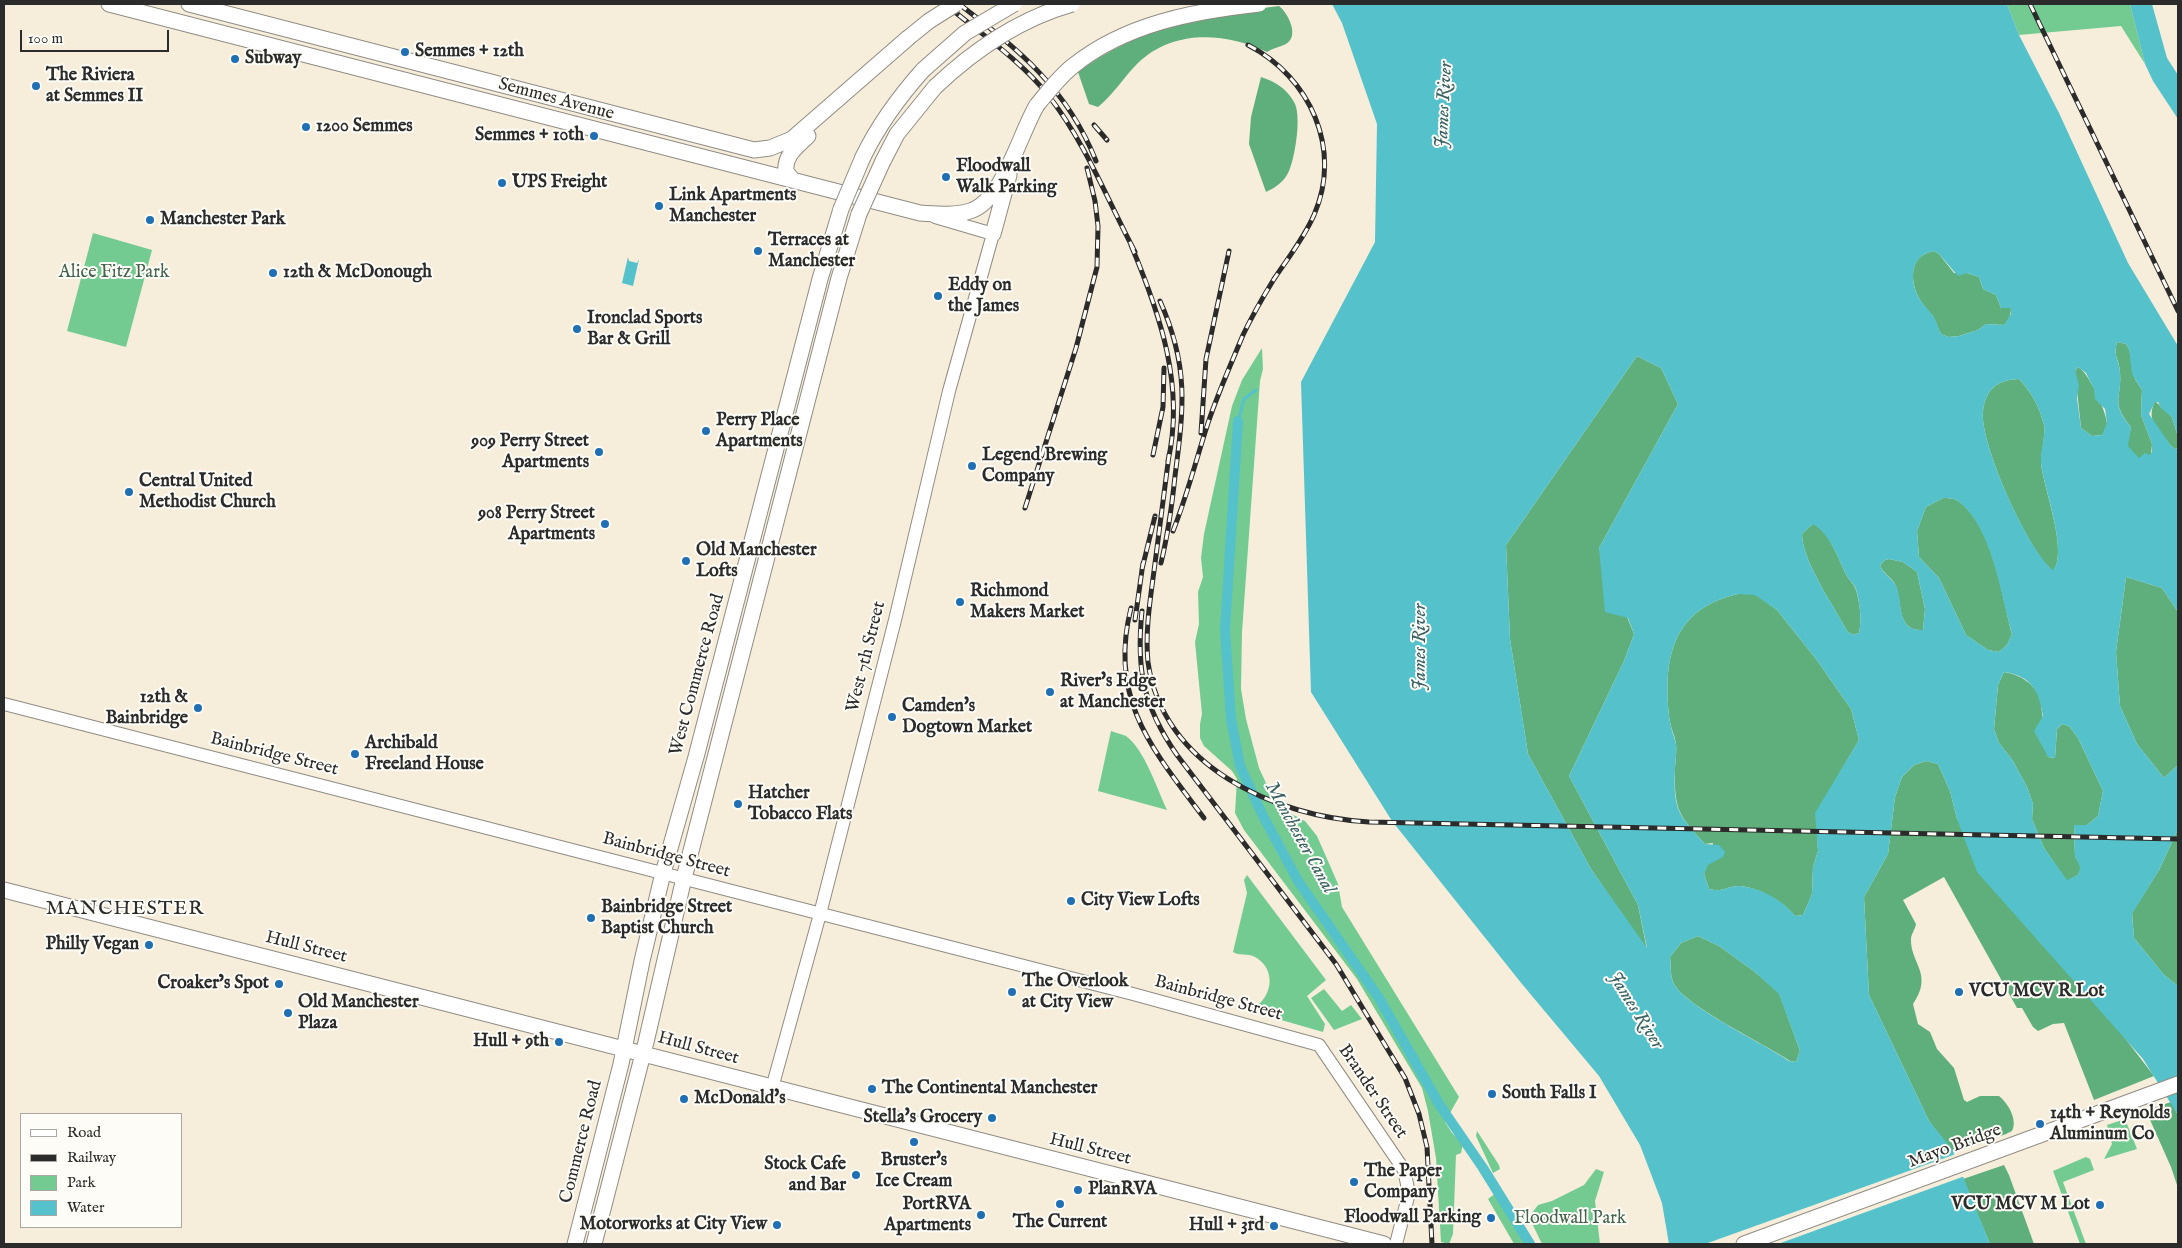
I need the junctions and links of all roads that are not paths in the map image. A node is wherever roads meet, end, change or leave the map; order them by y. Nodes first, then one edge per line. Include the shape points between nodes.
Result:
1 (109, 4) edge
2 (189, 4) edge
3 (956, 4) edge
4 (1014, 4) edge
5 (1072, 4) edge
6 (1259, 4) edge
7 (836, 102) junction
8 (1015, 154) junction
9 (794, 180) junction
10 (920, 213) junction
11 (993, 234) junction
12 (4, 704) edge
13 (663, 873) junction
14 (684, 878) junction
15 (4, 890) edge
16 (820, 914) junction
17 (1319, 1045) joint
18 (624, 1049) junction
19 (642, 1054) junction
20 (2178, 1084) edge
21 (772, 1088) junction
22 (575, 1244) edge
23 (594, 1244) edge
24 (1384, 1244) edge
25 (1396, 1244) edge
26 (1744, 1244) edge

1 - 9 main road, Semmes Avenue
2 - 7 main road, Semmes Avenue via 744,148 760,150 784,143
3 - 7 main road, bridge via 908,38
4 - 13 main road, West Commerce Road, bridge via 965,33 923,70 895,103 874,134 841,209
5 - 14 main road, bridge via 1005,32 935,87 907,121 883,161 859,214 839,278
6 - 8 main road, bridge via 1194,13 1162,22 1122,37 1073,66 1037,105
7 - 9 main road via 790,154 786,172
8 - 10 main road via 1002,180 980,206 958,214
8 - 11 main road
9 - 10 main road, Semmes Avenue
10 - 11 street, Semmes Avenue
11 - 16 street, West 7th Street via 949,391 909,564
12 - 13 street, Bainbridge Street
13 - 14 street, Bainbridge Street
13 - 18 main road, West Commerce Road
14 - 16 street, Bainbridge Street
14 - 19 main road
15 - 18 main road, Hull Street
16 - 17 street, Bainbridge Street
16 - 21 street, West 7th Street
17 - 25 street, Brander Street via 1404,1170 1409,1193
18 - 19 main road, Hull Street
18 - 22 main road, Commerce Road
19 - 21 main road, Hull Street
19 - 23 main road, Commerce Road
20 - 26 main road, Mayo Bridge
21 - 24 main road, Hull Street

